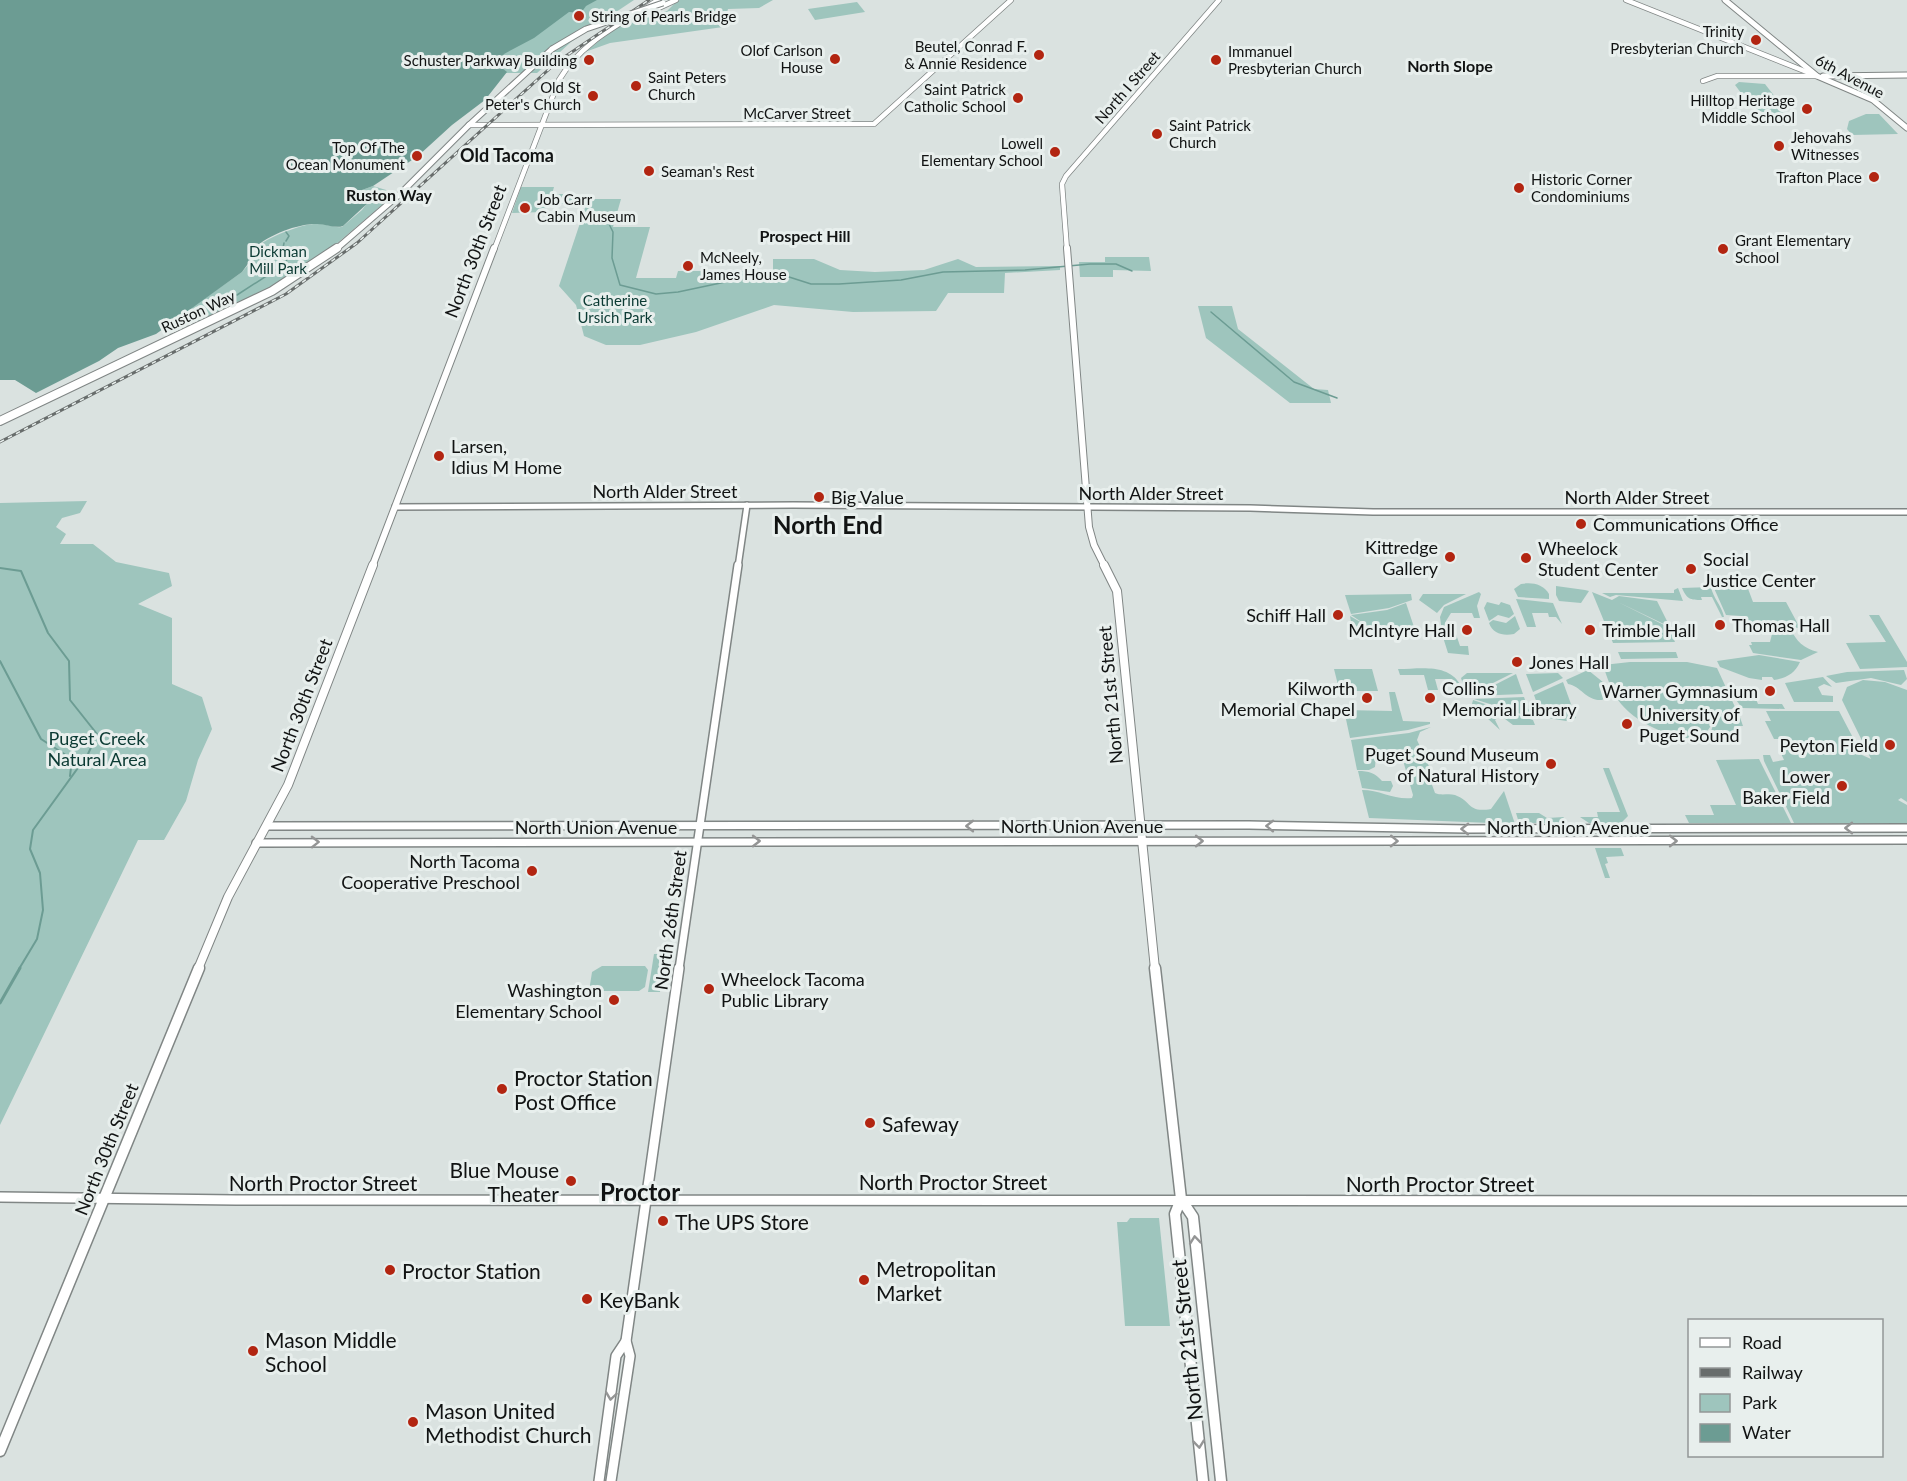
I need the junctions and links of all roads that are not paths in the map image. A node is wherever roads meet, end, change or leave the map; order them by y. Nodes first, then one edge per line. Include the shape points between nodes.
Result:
1 (676, 0) edge
2 (1011, 0) edge
3 (1219, 0) edge
4 (1626, 0) edge
5 (1725, 0) edge
6 (663, 3) edge
7 (611, 30) junction
8 (1907, 75) edge
9 (1817, 76) junction
10 (1839, 76) junction
11 (1703, 81) dead end
12 (1840, 84) junction
13 (468, 125) junction
14 (541, 126) junction
15 (1907, 128) edge
16 (1063, 194) joint
17 (0, 422) edge
18 (747, 505) junction
19 (395, 507) junction
20 (1088, 507) junction
21 (1907, 512) edge
22 (267, 826) junction
23 (1139, 826) junction
24 (700, 827) junction
25 (1907, 828) edge
26 (1907, 840) edge
27 (698, 841) junction
28 (1140, 841) junction
29 (256, 843) junction
30 (0, 1197) edge
31 (103, 1198) junction
32 (646, 1199) junction
33 (1181, 1199) junction
34 (1907, 1201) edge
35 (626, 1341) junction
36 (0, 1451) edge
37 (599, 1481) edge
38 (611, 1481) edge
39 (1203, 1481) edge
40 (1221, 1481) edge

1 - 6 main road
2 - 14 street, McCarver Street via 874,124
3 - 16 main road, North I Street via 1066,176
4 - 9 main road
5 - 9 main road, 6th Avenue
6 - 7 main road
6 - 7 main road, North 30th Street
6 - 13 main road, Ruston Way, bridge via 586,29 552,49
7 - 14 main road, North 30th Street via 587,46 565,69
8 - 10 main road
9 - 10 main road
9 - 11 street via 1718,76
9 - 12 main road, 6th Avenue
10 - 12 main road
12 - 15 main road, 6th Avenue via 1878,103
13 - 14 street, McCarver Street
13 - 17 main road, Ruston Way via 414,179 311,269
14 - 19 main road, North 30th Street
16 - 20 main road, North 21st Street
18 - 19 street, North Alder Street
18 - 20 street, North Alder Street
18 - 24 street, North 26th Street
19 - 22 main road, North 30th Street via 296,764
20 - 21 street, North Alder Street via 1373,512
20 - 23 main road, North 21st Street via 1091,536 1117,591
22 - 24 street, North Union Avenue
22 - 29 main road, North 30th Street
23 -> 24 street, North Union Avenue
25 -> 23 street, North Union Avenue
23 - 28 main road, North 21st Street
24 - 27 street, North 26th Street
28 -> 26 street, North Union Avenue
27 -> 28 street, North Union Avenue
29 -> 27 street, North Union Avenue
27 - 32 street, North 26th Street
28 - 33 main road, North 21st Street
29 - 31 main road, North 30th Street via 228,897
30 - 31 street, North Proctor Street
31 - 32 street, North Proctor Street
31 - 36 main road, North 30th Street
32 - 33 street, North Proctor Street
32 - 35 street, North 26th Street
33 - 34 street, North Proctor Street
33 -> 39 main road, North 21st Street via 1175,1214
40 -> 33 main road, North 21st Street via 1193,1217
35 -> 37 street, North 26th Street via 616,1356
35 - 38 street, North 26th Street via 630,1356

